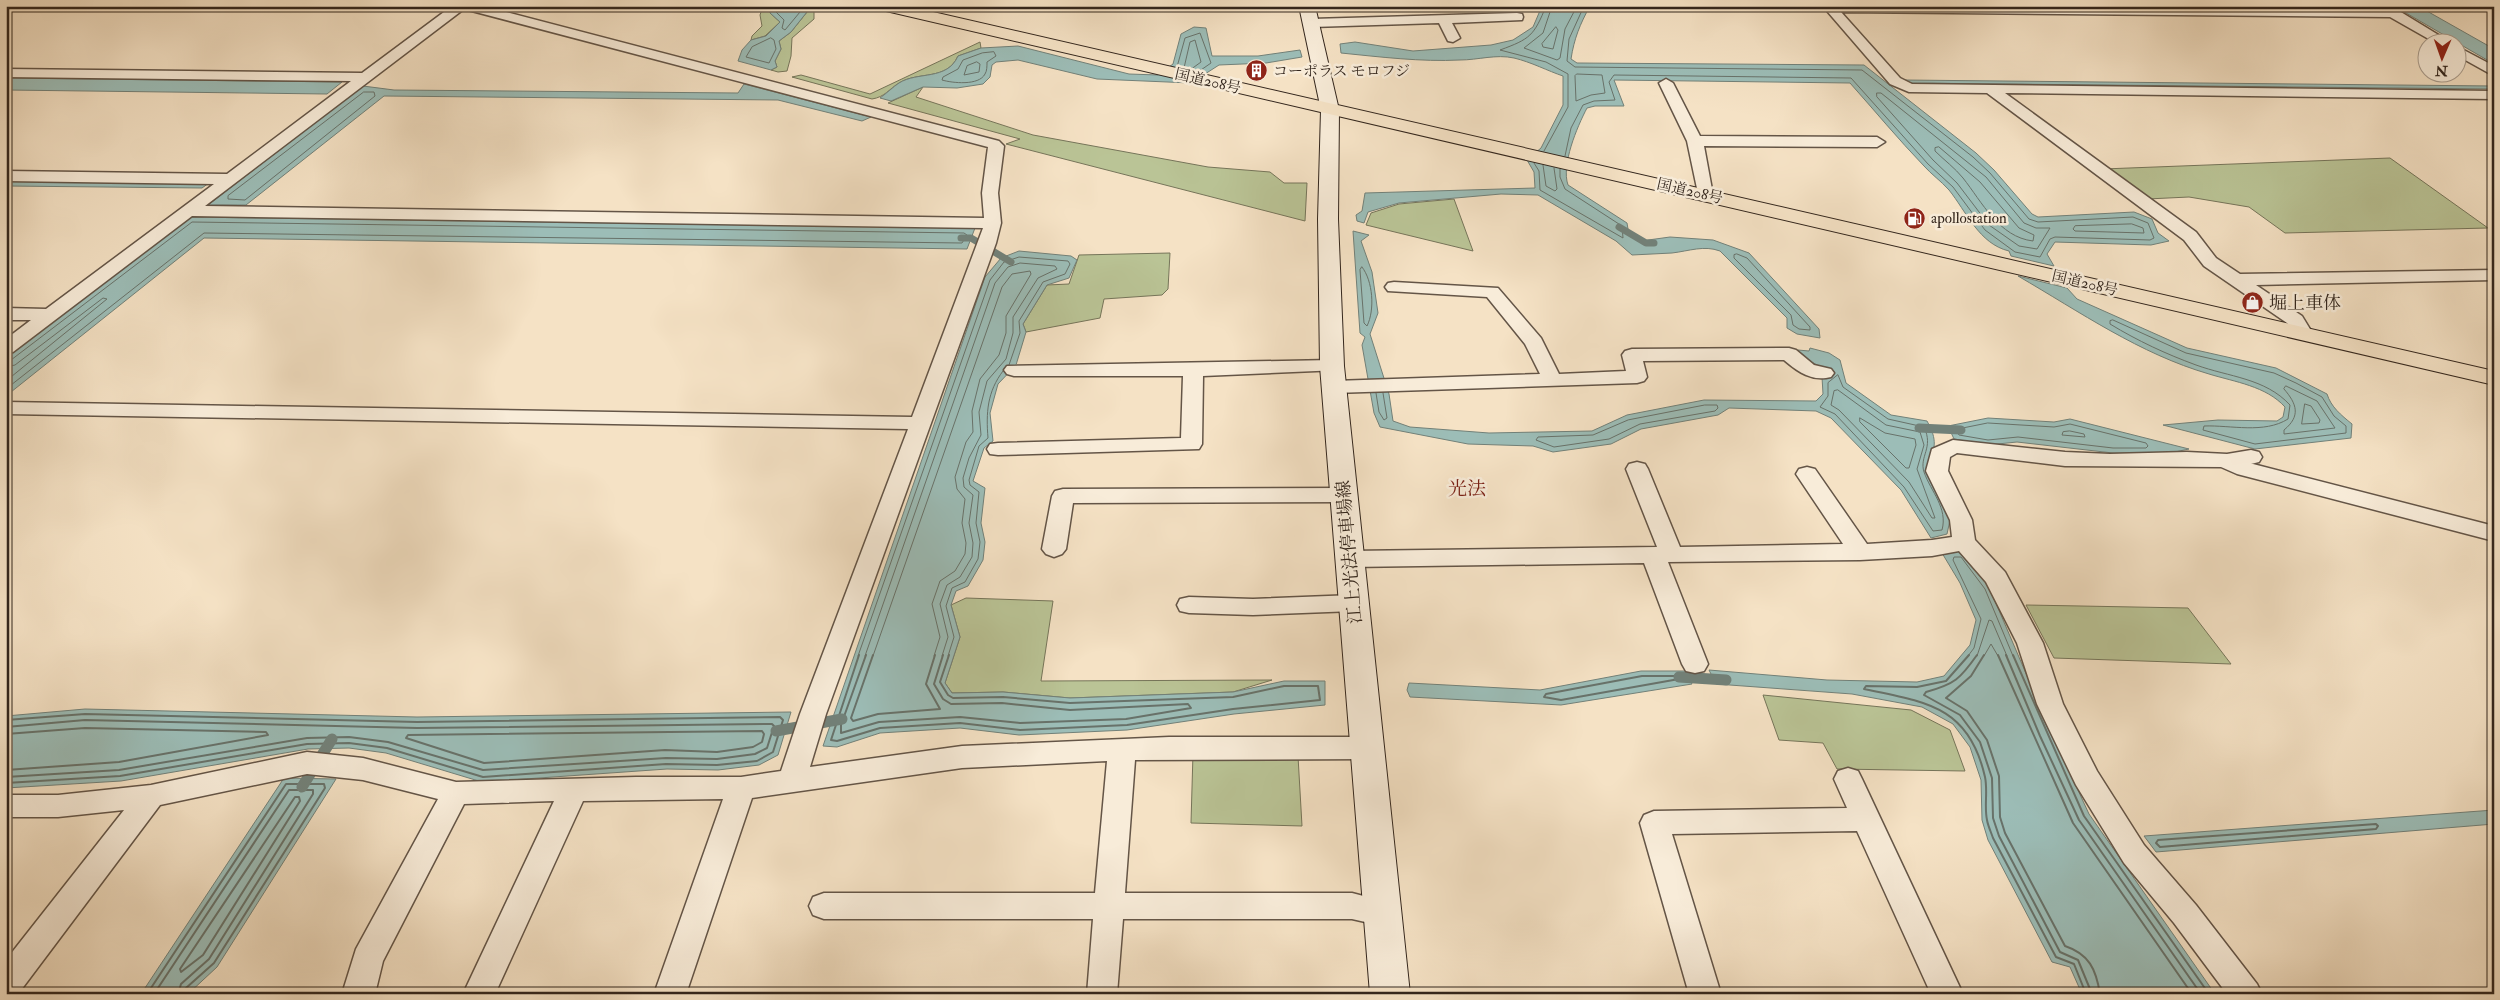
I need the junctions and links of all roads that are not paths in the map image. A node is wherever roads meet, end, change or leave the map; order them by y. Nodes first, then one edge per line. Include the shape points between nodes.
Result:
1 (460, 6) edge
2 (467, 6) edge
3 (886, 6) edge
4 (1306, 6) edge
5 (2381, 6) edge
6 (2393, 13) junction
7 (1517, 17) dead end
8 (1444, 19) junction
9 (1312, 23) junction
10 (2426, 32) edge
11 (1453, 38) dead end
12 (2468, 57) edge
13 (2494, 72) edge
14 (6, 73) edge
15 (363, 77) junction
16 (1666, 83) dead end
17 (1990, 89) junction
18 (2494, 94) edge
19 (1330, 110) junction
20 (1849, 125) dead end
21 (1696, 141) junction
22 (1861, 142) junction
23 (1877, 142) dead end
24 (6, 176) edge
25 (229, 179) junction
26 (1705, 194) junction
27 (187, 212) junction
28 (993, 223) junction
29 (2494, 275) edge
30 (2236, 280) junction
31 (1394, 287) dead end
32 (6, 314) edge
33 (50, 315) junction
34 (2303, 334) junction
35 (6, 348) edge
36 (1014, 370) dead end
37 (1193, 370) junction
38 (1824, 373) dead end
39 (2494, 378) edge
40 (1341, 379) junction
41 (1552, 379) junction
42 (6, 408) edge
43 (920, 423) junction
44 (998, 449) dead end
45 (2251, 457) dead end
46 (2227, 461) junction
47 (1637, 469) dead end
48 (1807, 474) dead end
49 (1344, 495) junction
50 (2494, 534) edge
51 (1964, 542) junction
52 (1054, 549) dead end
53 (1860, 552) junction
54 (1663, 555) junction
55 (1350, 559) junction
56 (1354, 603) junction
57 (1189, 605) dead end
58 (1696, 664) dead end
59 (1367, 748) junction
60 (1122, 750) junction
61 (1848, 779) dead end
62 (792, 782) junction
63 (741, 788) junction
64 (574, 790) junction
65 (456, 793) junction
66 (151, 796) junction
67 (6, 806) edge
68 (1866, 819) junction
69 (824, 906) dead end
70 (1109, 906) junction
71 (1383, 913) junction
72 (6, 985) edge
73 (1102, 992) dead end
74 (358, 994) edge
75 (479, 994) edge
76 (670, 994) edge
77 (1390, 994) edge
78 (1705, 994) edge
79 (1947, 994) edge
80 (2246, 994) edge

1 - 15 street
2 - 28 street via 994,144 990,194
3 - 19 highway, 国道208号
4 - 9 main road, 江上光法停車場線
5 - 6 street
6 - 10 street
6 - 17 street via 1831,8 1895,81 1909,88
7 - 8 street
8 - 9 street
8 - 11 street
9 - 19 main road, 江上光法停車場線
12 - 13 street
14 - 15 street
15 - 25 street
16 - 21 street
17 - 18 street
17 - 30 street via 2190,236 2210,262
19 - 26 highway, 国道208号
19 - 40 main road, 江上光法停車場線 via 1328,219
20 - 22 street
21 - 22 street
21 - 26 street
22 - 23 street
24 - 25 street
25 - 27 street
26 - 34 highway, 国道208号
27 - 28 street
27 - 33 street
28 - 43 street
29 - 30 street
30 - 34 street via 2295,320
31 - 41 street via 1492,292 1534,342
32 - 33 street
33 - 35 street
34 - 39 highway, 国道208号
36 - 37 street
37 - 40 street
37 - 44 street via 1190,444
38 - 41 street via 1808,370 1788,354 1632,355 1638,377
40 - 41 street via 1393,385
40 - 49 main road, 江上光法停車場線
42 - 43 street
43 - 62 street via 810,724
45 - 46 street
46 - 50 street via 2245,469
46 - 51 street via 2065,459 1975,446 1953,446 1940,454 1937,471 1961,520
47 - 54 street
48 - 53 street
49 - 52 street via 1063,496
49 - 55 main road, 江上光法停車場線
51 - 53 street via 1932,548
51 - 80 street via 1996,578 2030,643 2050,704 2086,777 2129,846
53 - 54 street
54 - 55 street
54 - 58 street
55 - 56 main road, 江上光法停車場線
56 - 57 street via 1253,607
56 - 59 main road, 江上光法停車場線
59 - 60 street
59 - 71 main road, 江上光法停車場線
60 - 62 street via 962,757
60 - 70 street
61 - 68 street
62 - 63 street
63 - 64 street
63 - 76 street
64 - 65 street
64 - 75 street
65 - 66 street via 430,784 319,763
65 - 74 street via 366,959
66 - 67 street via 58,806
66 - 72 street
68 - 78 street via 1654,823
68 - 79 street
69 - 70 street
70 - 71 street via 1352,906
70 - 73 street
71 - 77 main road, 江上光法停車場線

